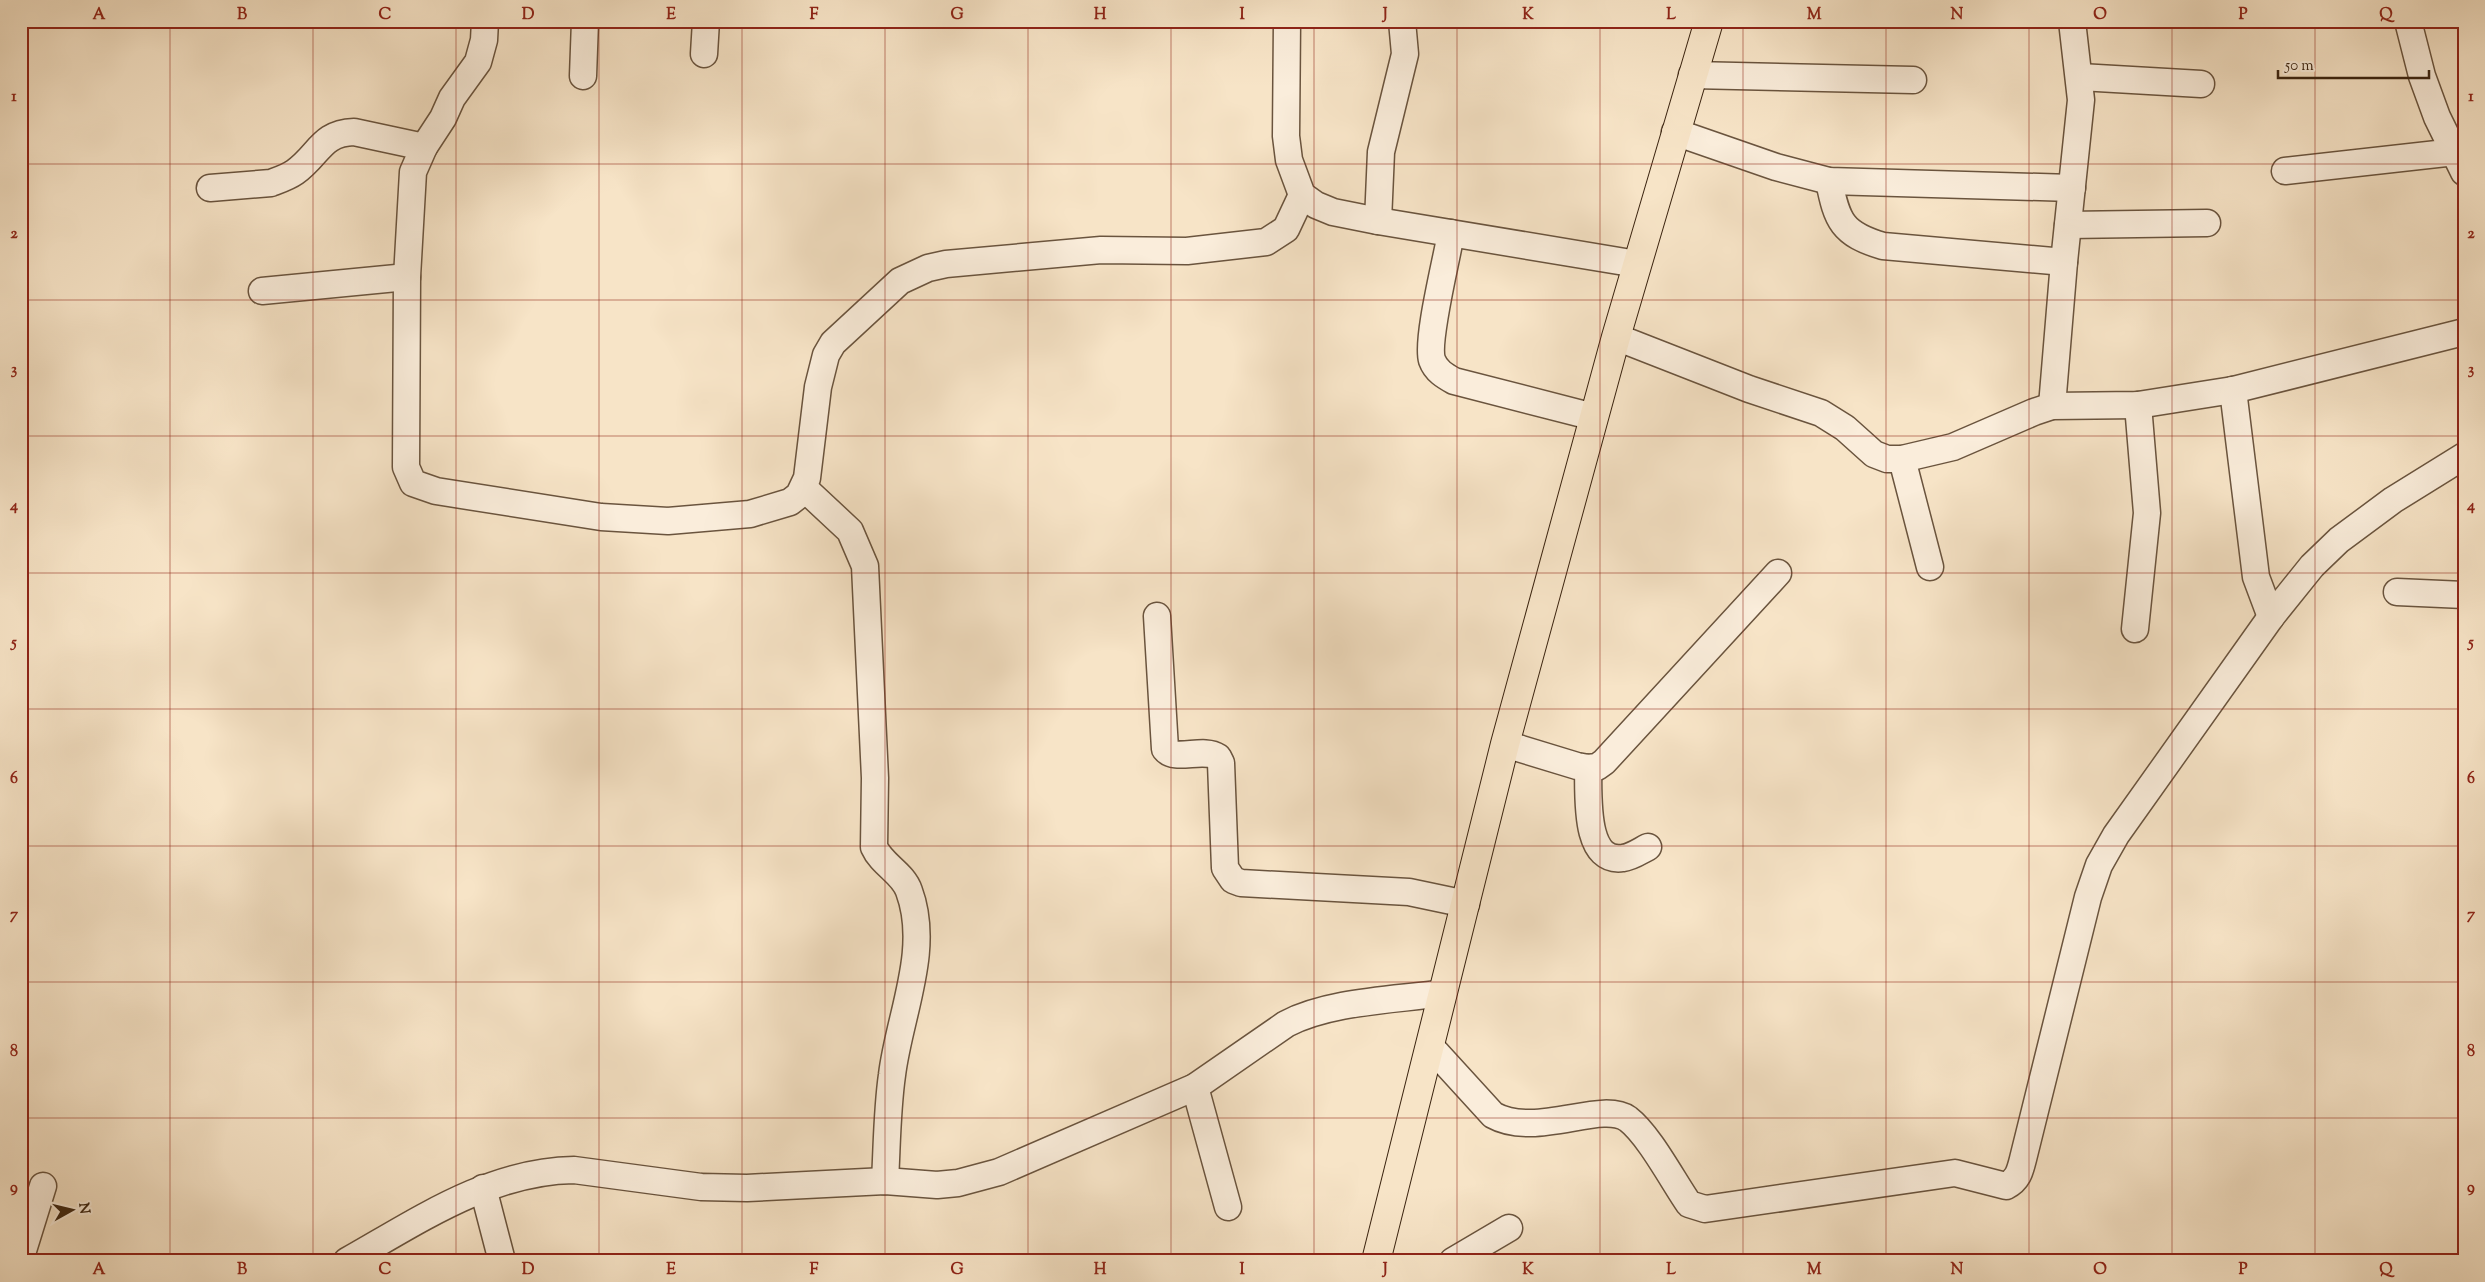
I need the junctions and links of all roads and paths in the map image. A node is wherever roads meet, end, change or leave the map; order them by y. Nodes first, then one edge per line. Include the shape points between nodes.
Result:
1 (485, 21) edge
2 (585, 21) edge
3 (706, 21) edge
4 (1287, 21) edge
5 (1402, 21) edge
6 (1709, 21) edge
7 (2072, 21) edge
8 (2408, 21) edge
9 (704, 54) dead end
10 (1692, 75) junction
11 (583, 76) dead end
12 (2080, 77) junction
13 (1913, 80) dead end
14 (2201, 84) dead end
15 (1675, 132) junction
16 (424, 147) junction
17 (2461, 159) edge
18 (2285, 171) dead end
19 (1829, 180) junction
20 (210, 188) dead end
21 (2072, 188) junction
22 (1302, 195) junction
23 (1378, 221) junction
24 (2207, 223) dead end
25 (2068, 225) junction
26 (1451, 233) junction
27 (2064, 262) junction
28 (1637, 264) junction
29 (407, 277) junction
30 (262, 291) dead end
31 (2464, 332) edge
32 (1616, 337) junction
33 (2233, 390) junction
34 (2138, 405) junction
35 (2052, 406) junction
36 (1594, 417) junction
37 (2464, 456) edge
38 (1902, 459) junction
39 (804, 488) junction
40 (1930, 567) dead end
41 (1778, 573) dead end
42 (2397, 592) dead end
43 (2464, 596) edge
44 (1157, 616) dead end
45 (2271, 617) junction
46 (2134, 629) dead end
47 (1506, 744) junction
48 (1588, 768) junction
49 (1648, 847) dead end
50 (1466, 904) junction
51 (1443, 993) junction
52 (1430, 1046) junction
53 (1195, 1087) junction
54 (885, 1181) junction
55 (43, 1186) dead end
56 (483, 1188) junction
57 (1228, 1207) dead end
58 (1509, 1228) dead end
59 (21, 1257) edge
60 (347, 1261) edge
61 (502, 1261) edge
62 (1376, 1261) edge
63 (1453, 1261) edge

1 - 16 street via 478,62 459,87
2 - 11 street
3 - 9 street
4 - 22 street via 1286,136 1289,160
5 - 23 street via 1404,54 1381,152
6 - 10 main road
7 - 12 street
8 - 17 street via 2437,117
10 - 13 street
10 - 15 main road
12 - 14 street
12 - 21 street via 2081,100
15 - 19 street via 1776,167
15 - 28 main road
16 - 20 street via 354,132 336,134 295,172 280,180
16 - 29 street via 414,172
17 - 18 street
19 - 21 street
19 - 27 street via 1835,210 1842,225 1864,241 1883,246
21 - 25 street
22 - 23 street via 1333,212
22 - 39 street via 1286,229 1266,242 1187,251 1100,250 946,264 900,281 833,343 826,355 818,387
23 - 26 street
24 - 25 street
25 - 27 street
26 - 28 street
26 - 36 street via 1432,334 1432,360 1438,370 1454,381
27 - 35 street
28 - 32 main road
29 - 30 street
29 - 39 street via 406,467 417,486 601,517 668,521 750,514 790,502
31 - 33 street
32 - 36 main road
32 - 38 street via 1821,413 1846,428 1874,454 1887,459
33 - 34 street
33 - 45 street via 2256,576
34 - 35 street
34 - 46 street via 2147,512
35 - 38 street via 1953,448
36 - 47 main road
37 - 45 street via 2393,500 2339,540 2312,566
38 - 40 street
39 - 54 street via 850,531 865,566 875,778 874,848 909,889 914,907 915,960 892,1073
41 - 48 street via 1604,762
42 - 43 street
44 - 50 street via 1166,749 1174,754 1208,753 1221,763 1225,868 1233,880 1311,888 1409,892
45 - 52 street via 2116,835 2100,865 2088,897 2023,1159 2012,1183 2006,1186 1955,1173 1705,1209 1696,1207 1688,1204 1641,1133 1626,1118 1604,1114 1530,1125 1504,1121 1493,1115
47 - 48 street
47 - 50 main road
48 - 49 street via 1591,825 1600,849 1606,856 1622,858
50 - 51 main road
51 - 52 main road
51 - 53 street via 1323,1010 1302,1016
52 - 62 main road
53 - 54 street via 991,1175 937,1185
53 - 57 street
54 - 56 street via 701,1187 574,1170 533,1174
55 - 59 street
56 - 60 street
56 - 61 street
58 - 63 street

